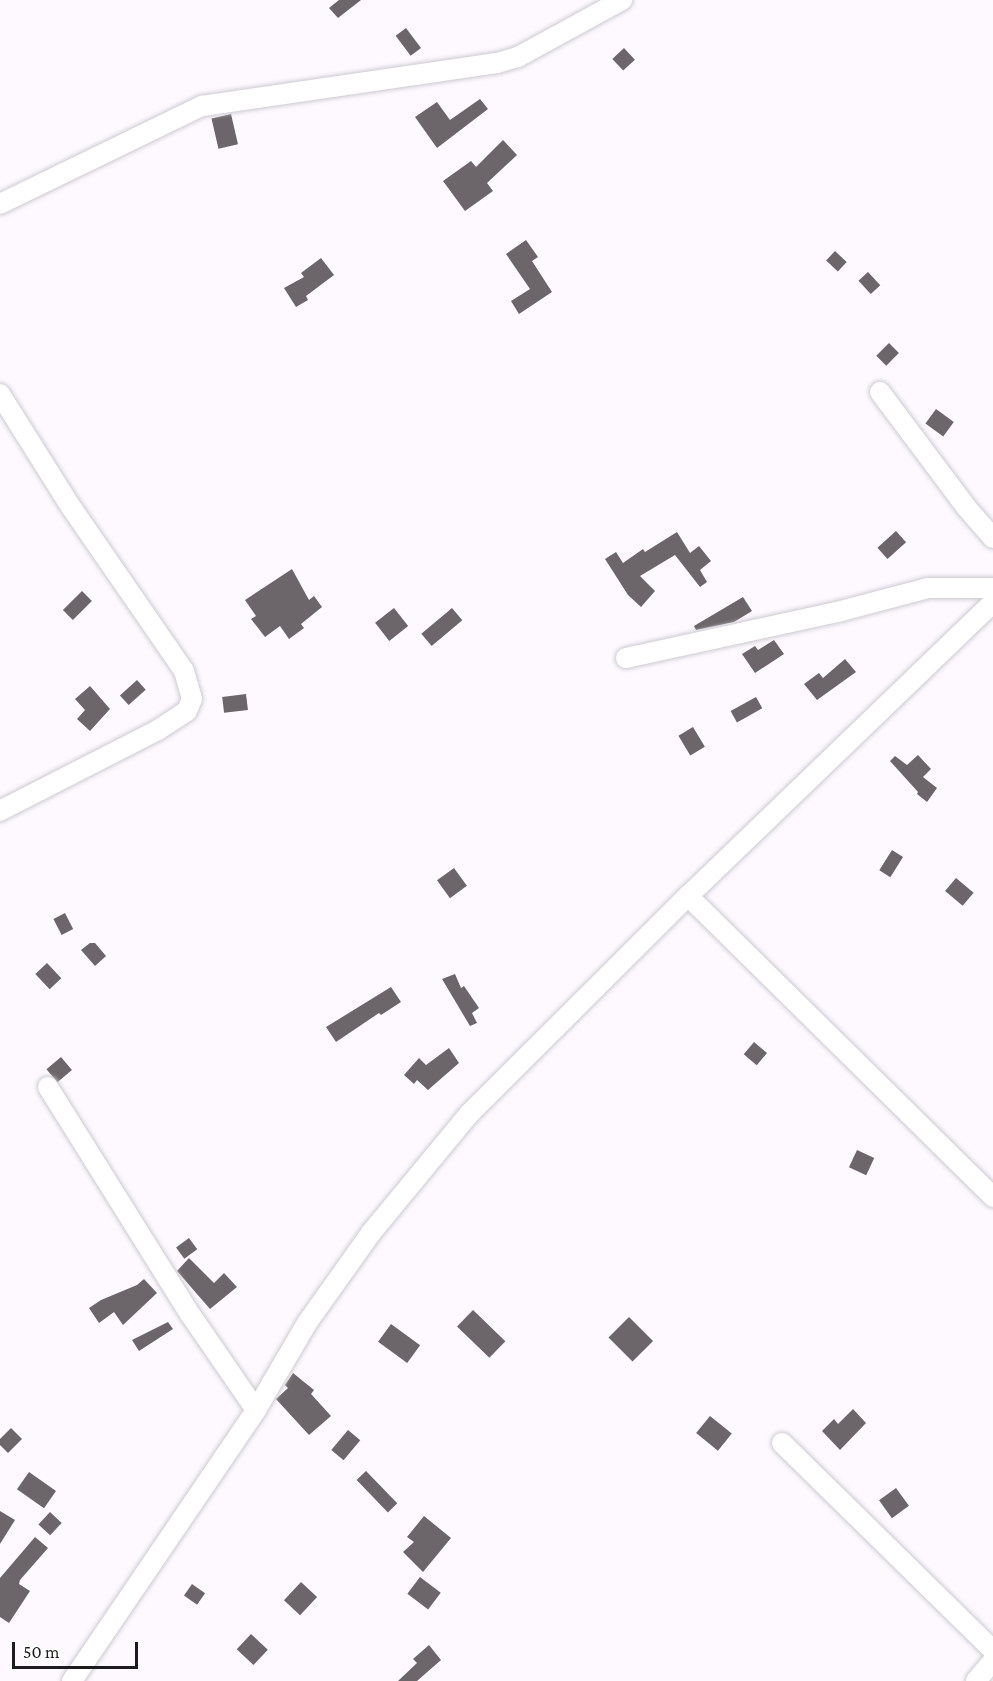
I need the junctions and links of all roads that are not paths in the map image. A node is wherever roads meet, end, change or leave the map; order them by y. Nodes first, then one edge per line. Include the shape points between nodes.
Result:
1 (622, 0) edge
2 (0, 204) edge
3 (880, 392) dead end
4 (0, 394) edge
5 (993, 538) edge
6 (993, 588) edge
7 (993, 603) edge
8 (626, 658) dead end
9 (0, 811) edge
10 (688, 896) junction
11 (48, 1087) dead end
12 (993, 1197) edge
13 (256, 1410) junction
14 (782, 1443) dead end
15 (993, 1650) edge
16 (993, 1661) edge
17 (72, 1681) edge
18 (976, 1681) edge

1 - 2 street via 508,60 202,106
3 - 5 street
4 - 9 street via 71,507 184,671 192,699 187,711 158,730
6 - 8 street via 928,588
7 - 10 street
10 - 12 street
10 - 13 street via 469,1114 371,1233 307,1323
11 - 13 street via 190,1314
13 - 17 street
14 - 15 street
16 - 18 street

